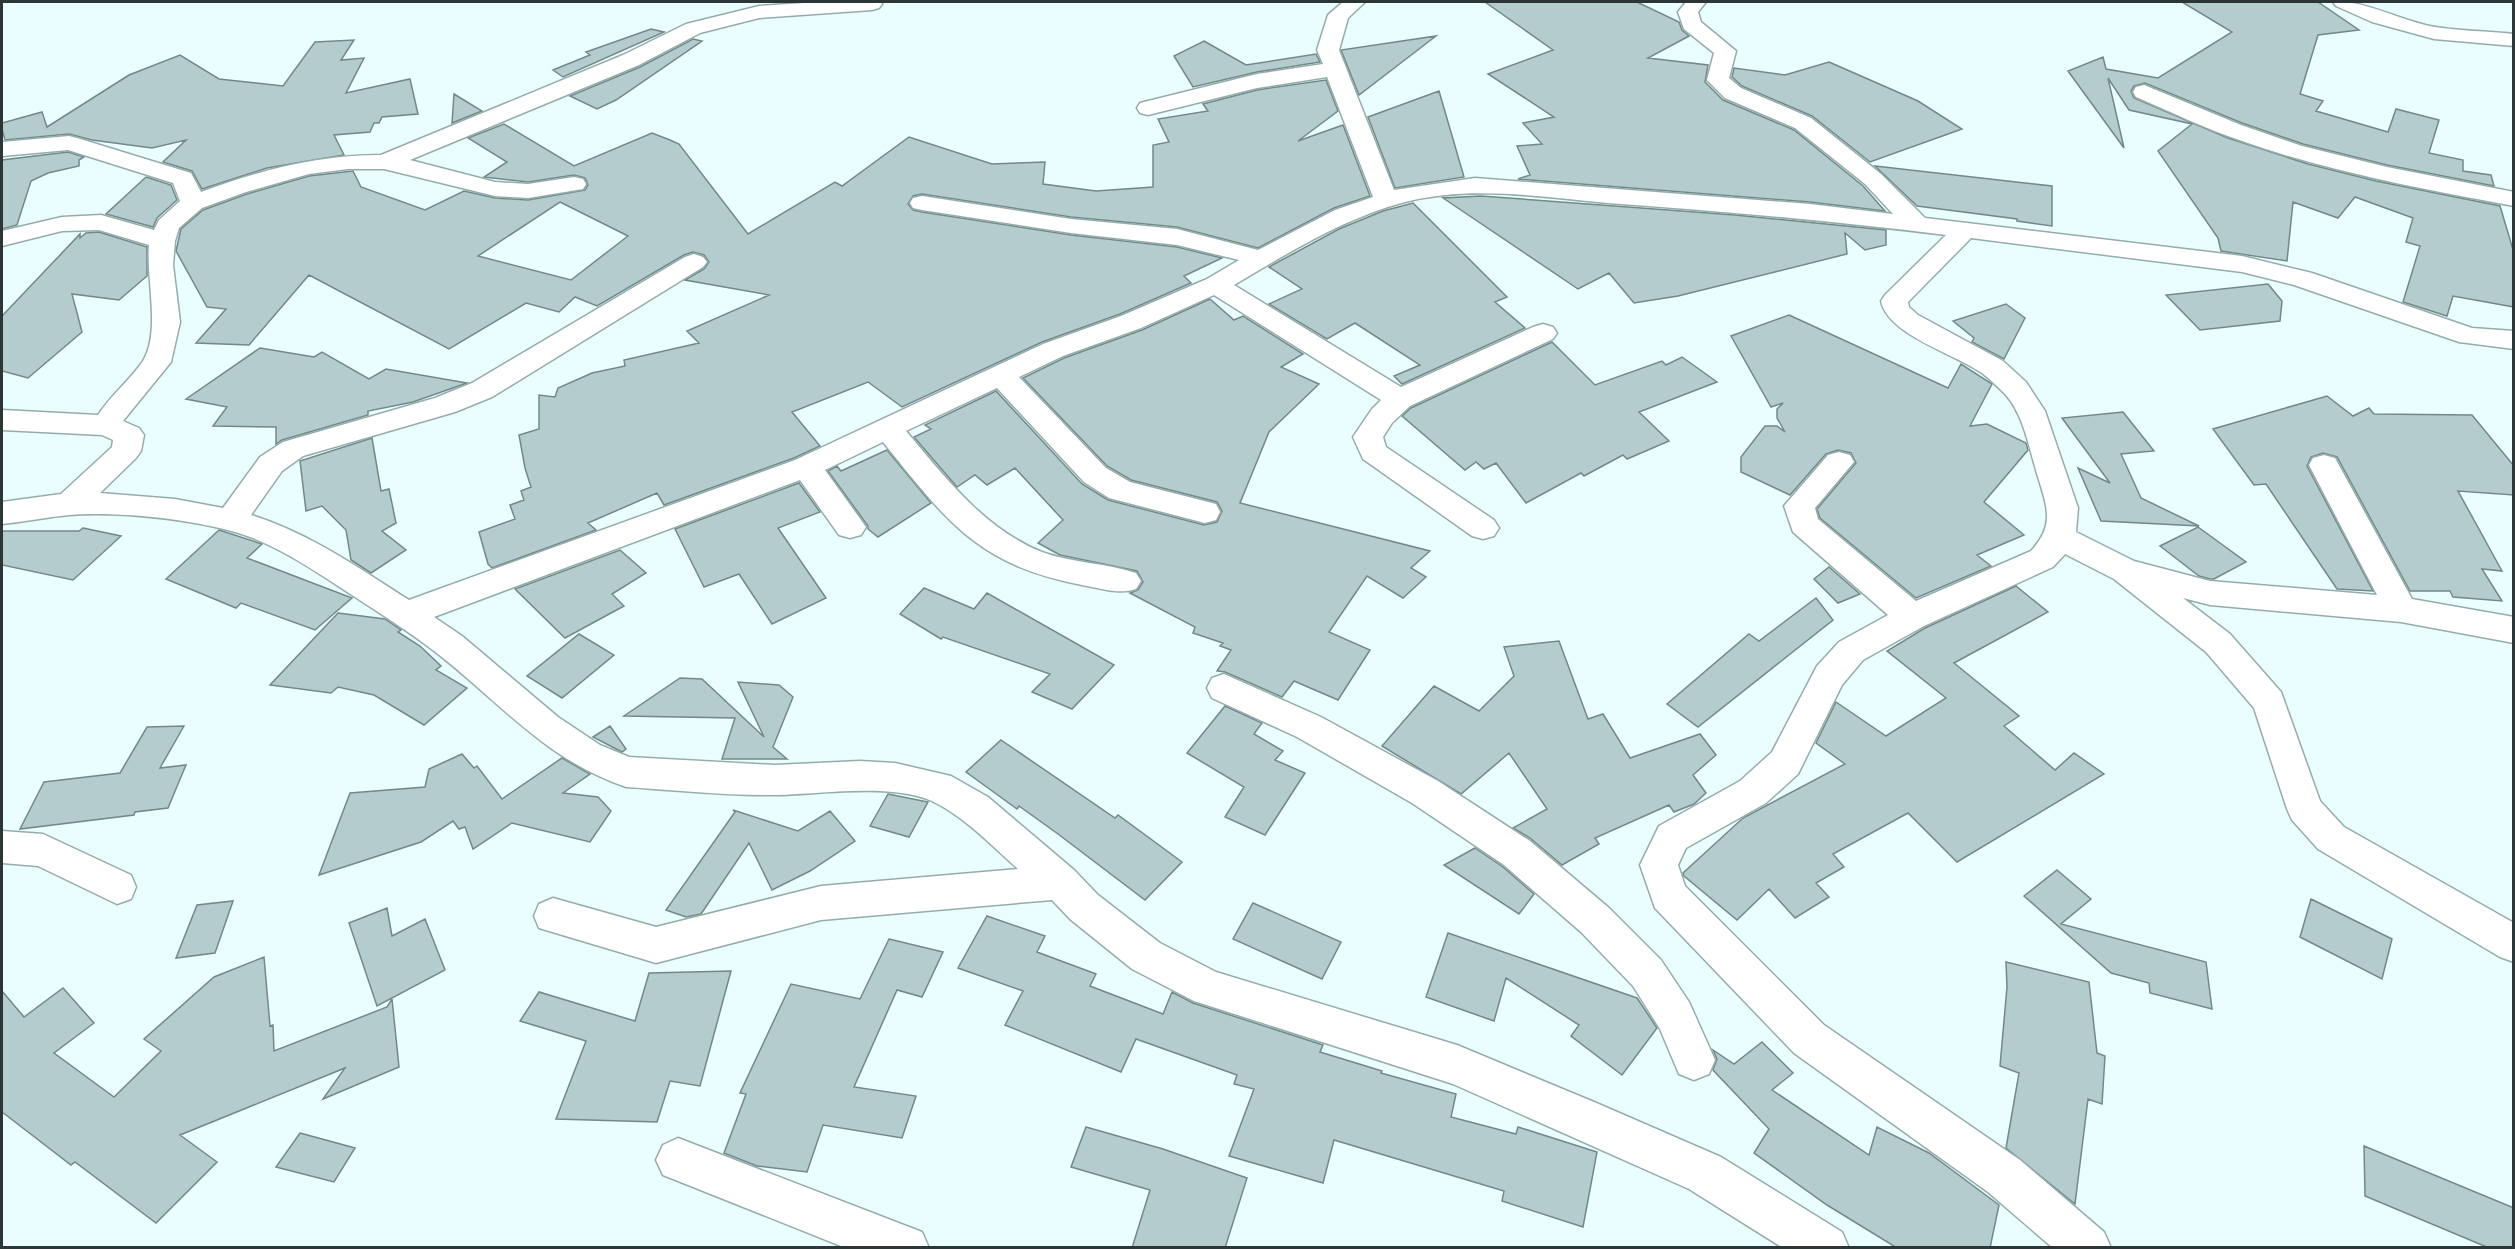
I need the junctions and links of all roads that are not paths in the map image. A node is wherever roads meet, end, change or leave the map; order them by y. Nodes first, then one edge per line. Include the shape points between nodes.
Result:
1 (1355, 2) edge
2 (1696, 2) edge
3 (2343, 2) edge
4 (872, 4) dead end
5 (2514, 40) edge
6 (1336, 69) junction
7 (2144, 92) dead end
8 (1148, 108) dead end
9 (2, 148) edge
10 (384, 162) junction
11 (574, 183) dead end
12 (2514, 199) edge
13 (1386, 200) junction
14 (193, 203) junction
15 (922, 203) dead end
16 (1916, 223) junction
17 (1964, 231) junction
18 (2, 238) edge
19 (162, 242) junction
20 (1261, 258) junction
21 (694, 262) dead end
22 (1216, 285) junction
23 (1543, 333) dead end
24 (2514, 339) edge
25 (1000, 375) junction
26 (1400, 399) junction
27 (2, 420) edge
28 (106, 424) junction
29 (888, 429) junction
30 (1839, 462) dead end
31 (2324, 465) dead end
32 (806, 467) junction
33 (70, 504) junction
34 (1205, 512) dead end
35 (2, 513) edge
36 (231, 520) junction
37 (850, 527) dead end
38 (1483, 528) dead end
39 (2058, 537) junction
40 (2125, 571) junction
41 (1125, 581) dead end
42 (2401, 610) junction
43 (406, 614) junction
44 (1912, 617) junction
45 (2514, 630) edge
46 (1224, 688) dead end
47 (2, 847) edge
48 (1060, 882) junction
49 (117, 887) dead end
50 (553, 916) dead end
51 (2514, 944) edge
52 (1694, 1060) dead end
53 (678, 1160) dead end
54 (906, 1248) edge
55 (1826, 1248) edge
56 (2088, 1248) edge

1 - 6 street via 1338,15 1328,50
2 - 16 street via 1688,12 1691,25 1725,51 1718,80 1733,93 1803,123 1873,179
3 - 5 street via 2379,18 2434,33
4 - 10 street via 759,12 693,28 630,60
6 - 8 street via 1257,81
6 - 13 street
7 - 12 street via 2264,141 2372,172
9 - 14 street via 69,143 183,178
10 - 11 street via 495,189 528,191
10 - 14 street via 307,167
13 - 16 street via 1437,188 1475,185
13 - 20 street via 1344,215
14 - 19 street via 168,225
15 - 20 street via 1071,226 1177,237
16 - 17 street
17 - 24 street via 2241,264 2303,279 2469,336
17 - 39 street via 1894,301 1896,310 1908,321 1993,367 2016,389 2031,411 2063,508
18 - 19 street via 62,224 101,222
19 - 28 street via 159,265 167,322 157,362
20 - 22 street
21 - 36 street via 482,390 445,405 293,449 271,464
22 - 25 street
22 - 26 street
23 - 26 street
25 - 29 street
25 - 34 street via 1095,475 1120,490
26 - 38 street via 1368,437 1373,452
27 - 28 street
28 - 33 street via 129,435 126,451
29 - 32 street
29 - 41 street via 963,516 989,540 1032,561
30 - 44 street via 1799,506 1804,524
31 - 42 street
32 - 37 street
32 - 43 street
33 - 35 street
33 - 36 street via 176,510
36 - 43 street via 266,531 324,561
39 - 40 street
39 - 44 street via 2042,559
40 - 42 street via 2210,593
40 - 51 street via 2218,643 2269,702 2305,810 2331,838
42 - 45 street
43 - 48 street via 450,645 546,727 586,755 626,772 775,780 860,776 938,787 975,808
44 - 56 street via 1851,651 1829,676 1785,763 1754,792 1672,837 1659,865 1669,896 1809,1039 2004,1176
46 - 52 street via 1309,728 1425,792 1517,854 1595,920 1647,973 1675,1016
47 - 49 street via 43,850
48 - 50 street via 821,903 656,945
48 - 55 street via 1084,907 1146,956 1208,988 1457,1065 1705,1173
53 - 54 street

